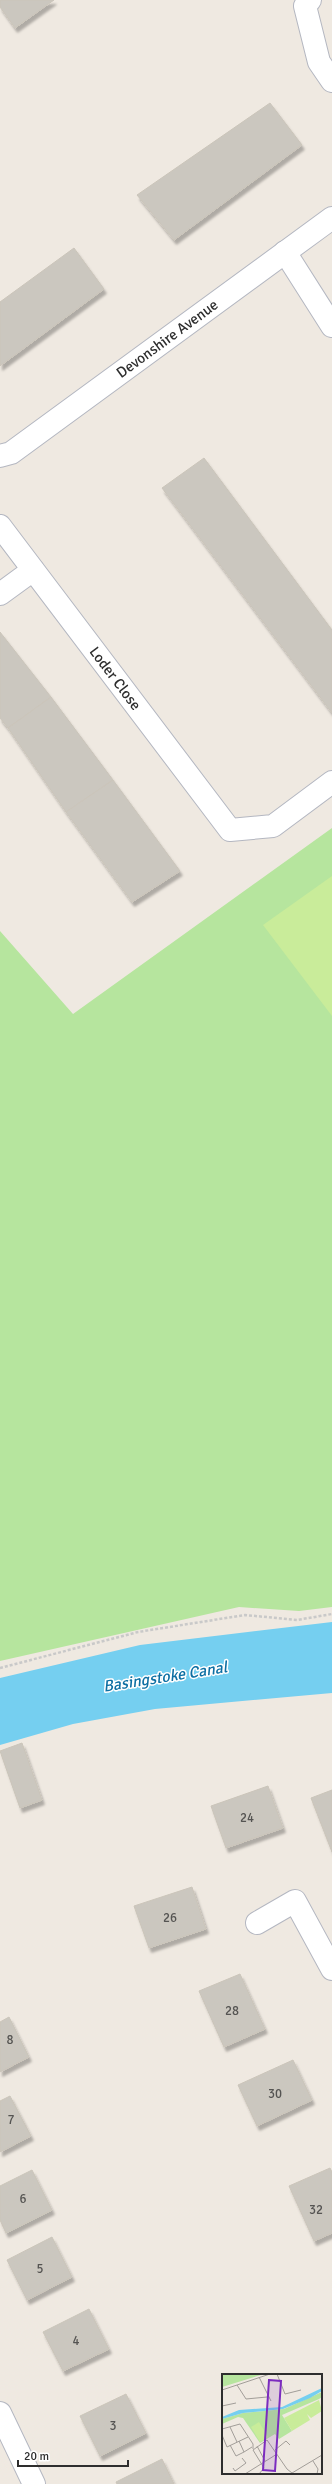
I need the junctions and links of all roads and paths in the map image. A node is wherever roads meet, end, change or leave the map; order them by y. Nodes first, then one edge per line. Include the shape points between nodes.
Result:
1 (305, 2) edge
2 (332, 81) edge
3 (332, 218) edge
4 (285, 252) junction
5 (332, 326) edge
6 (0, 456) edge
7 (0, 526) edge
8 (33, 570) junction
9 (0, 594) edge
10 (332, 782) edge
11 (332, 1614) edge
12 (0, 1668) edge
13 (257, 1923) dead end
14 (332, 1970) edge
15 (0, 2413) edge
16 (34, 2484) edge

1 - 2 street via 319,62
3 - 4 street, Devonshire Avenue
4 - 5 street
4 - 6 street, Devonshire Avenue via 11,453
7 - 8 street, Loder Close
8 - 9 street
8 - 10 street, Loder Close via 230,830 273,826
11 - 12 path via 297,1620 245,1615 229,1617 138,1632
13 - 14 street via 295,1901
15 - 16 street

